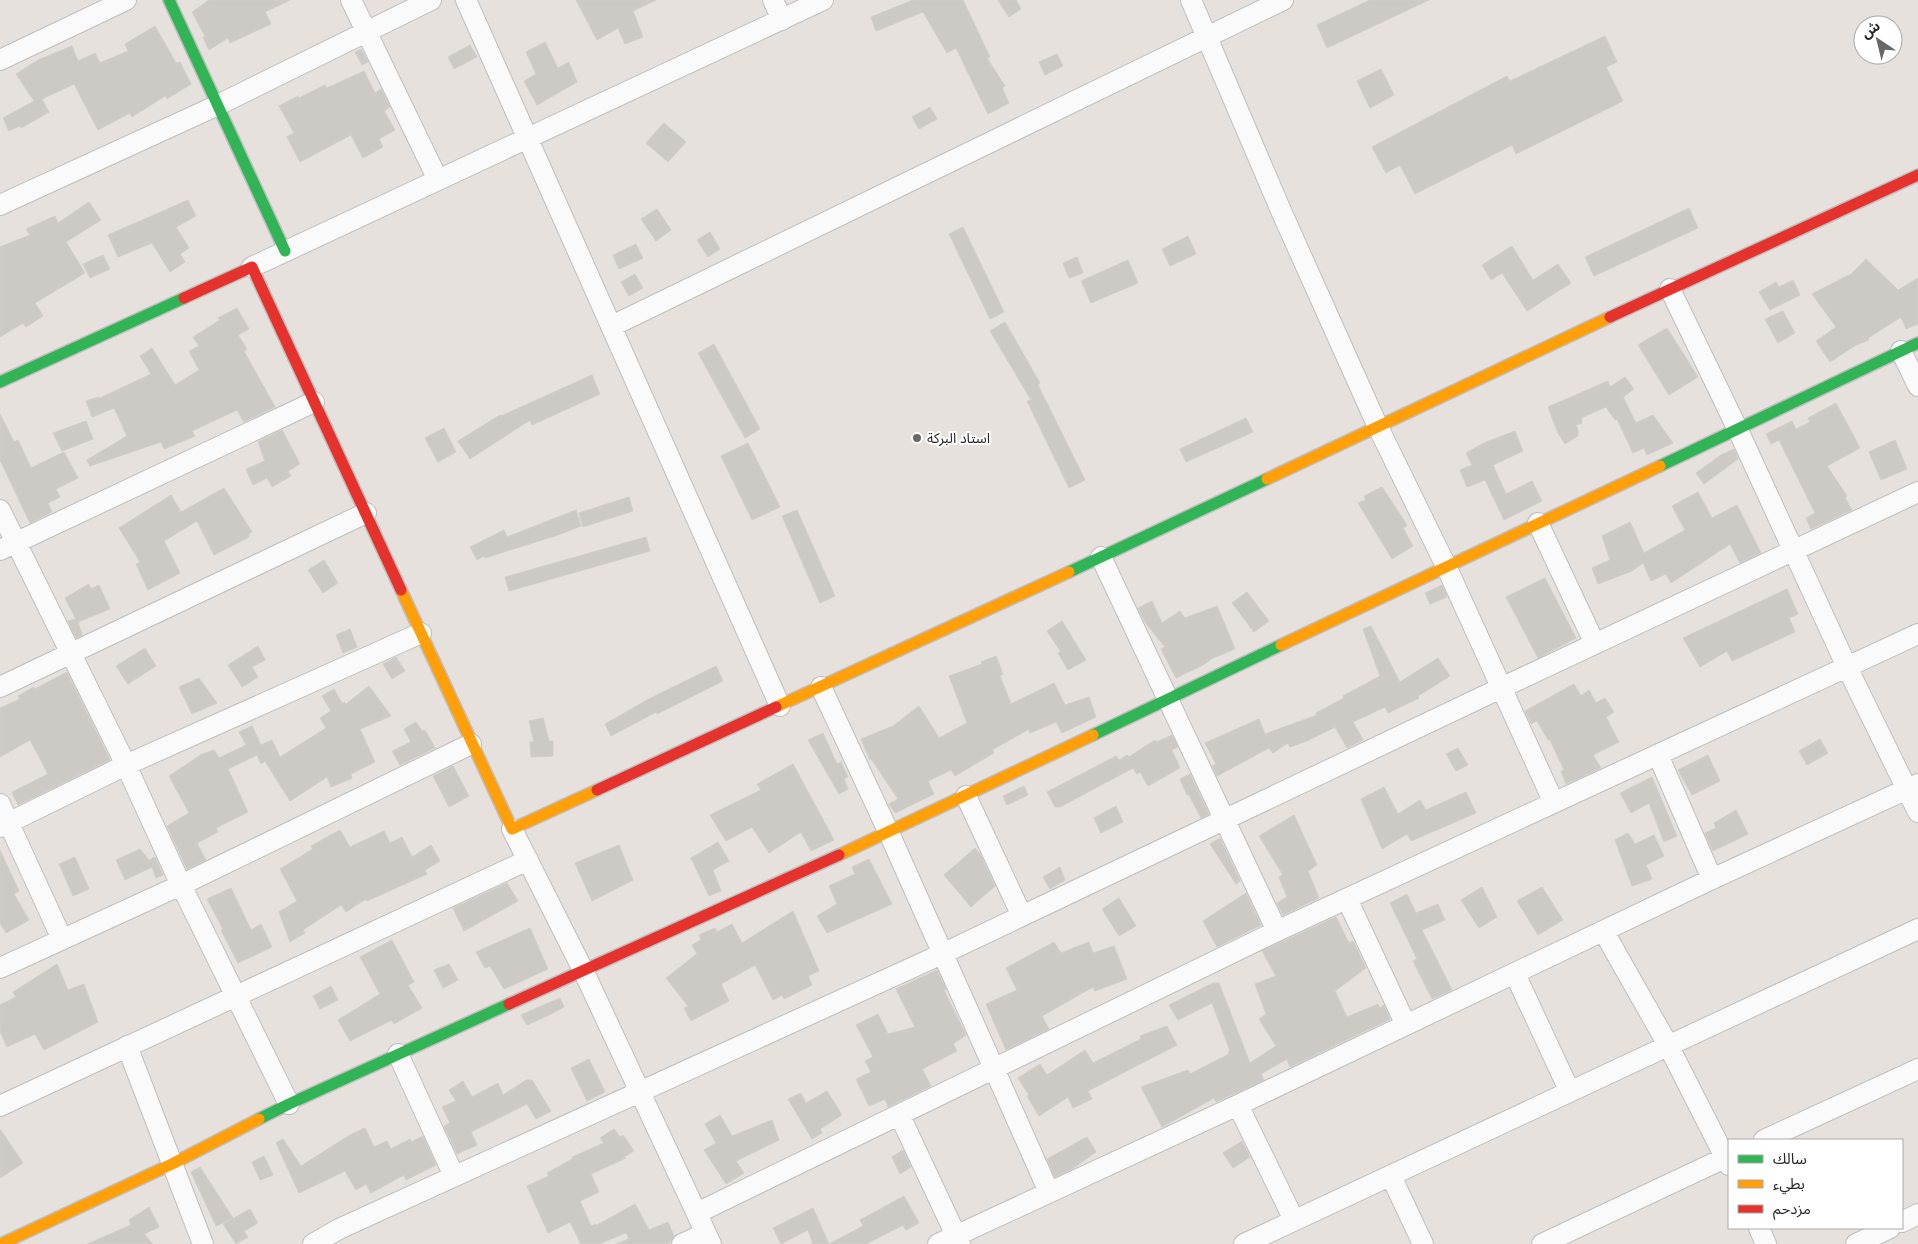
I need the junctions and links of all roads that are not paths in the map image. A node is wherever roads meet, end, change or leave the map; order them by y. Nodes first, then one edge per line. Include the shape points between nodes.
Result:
1 (126, 0) edge
2 (169, 0) edge
3 (352, 0) edge
4 (431, 0) edge
5 (466, 0) edge
6 (773, 0) edge
7 (823, 0) edge
8 (1191, 0) edge
9 (1284, 0) edge
10 (782, 20) junction
11 (366, 31) junction
12 (1206, 37) junction
13 (0, 60) edge
14 (218, 105) junction
15 (528, 139) junction
16 (1918, 175) edge
17 (438, 180) junction
18 (0, 205) edge
19 (285, 251) junction
20 (252, 267) junction
21 (1670, 289) junction
22 (612, 326) junction
23 (1909, 347) edge
24 (1, 380) edge
25 (1918, 386) edge
26 (314, 402) junction
27 (1378, 427) junction
28 (1738, 430) junction
29 (1918, 492) edge
30 (0, 510) edge
31 (366, 513) junction
32 (1538, 523) junction
33 (8, 546) edge
34 (1793, 552) junction
35 (1101, 557) junction
36 (1446, 566) junction
37 (421, 633) junction
38 (1918, 634) edge
39 (1595, 644) junction
40 (71, 652) junction
41 (1847, 667) junction
42 (0, 687) edge
43 (821, 687) junction
44 (1502, 688) junction
45 (1168, 700) junction
46 (780, 706) junction
47 (472, 744) junction
48 (1658, 755) junction
49 (126, 765) junction
50 (1912, 787) edge
51 (966, 796) junction
52 (1554, 803) junction
53 (0, 804) edge
54 (1918, 812) edge
55 (1225, 819) junction
56 (4, 825) edge
57 (512, 829) junction
58 (889, 833) junction
59 (528, 860) junction
60 (1712, 880) junction
61 (181, 885) junction
62 (1347, 899) junction
63 (1022, 916) junction
64 (1918, 929) edge
65 (1278, 931) junction
66 (1604, 932) junction
67 (62, 939) junction
68 (942, 954) junction
69 (0, 968) edge
70 (582, 970) junction
71 (1515, 974) junction
72 (234, 996) junction
73 (1406, 1025) junction
74 (1668, 1045) junction
75 (127, 1046) junction
76 (398, 1054) junction
77 (1918, 1069) edge
78 (994, 1070) junction
79 (639, 1091) junction
80 (1570, 1092) junction
81 (289, 1104) junction
82 (1238, 1105) junction
83 (0, 1106) edge
84 (900, 1116) junction
85 (1766, 1139) edge
86 (1728, 1159) edge
87 (172, 1164) junction
88 (454, 1176) junction
89 (1391, 1176) junction
90 (1049, 1192) junction
91 (697, 1213) junction
92 (1918, 1214) edge
93 (1294, 1220) junction
94 (1903, 1222) edge
95 (1759, 1229) edge
96 (1888, 1229) edge
97 (343, 1236) edge
98 (709, 1239) edge
99 (951, 1241) edge
100 (1, 1244) edge
101 (203, 1244) edge
102 (313, 1244) edge
103 (682, 1244) edge
104 (1244, 1244) edge
105 (1423, 1244) edge
106 (1542, 1244) edge
107 (1766, 1244) edge
108 (1856, 1244) edge

1 - 13 street
2 - 14 street
3 - 11 street
4 - 11 street
5 - 15 street
6 - 10 street
7 - 10 street
8 - 12 street
9 - 12 street
10 - 15 street
11 - 14 street
11 - 17 street
12 - 22 street
12 - 27 street
14 - 18 street
14 - 19 street
15 - 17 street
15 - 22 street
16 - 21 street
17 - 19 street
19 - 20 street
20 - 24 street
20 - 26 street
21 - 27 street
21 - 28 street
22 - 46 street
23 - 25 street
23 - 28 street
26 - 31 street
26 - 33 street
27 - 35 street
27 - 36 street
28 - 32 street
28 - 34 street
29 - 34 street
30 - 33 street
31 - 37 street
31 - 40 street
32 - 36 street
32 - 39 street
33 - 40 street
34 - 39 street
34 - 41 street
35 - 43 street
35 - 45 street
36 - 44 street
36 - 45 street
37 - 47 street
37 - 49 street
38 - 41 street
39 - 44 street
40 - 42 street
40 - 49 street
41 - 48 street
41 - 50 street
43 - 46 street
43 - 58 street
44 - 52 street
44 - 55 street
45 - 51 street
45 - 55 street
46 - 57 street
47 - 57 street
47 - 61 street
48 - 52 street
48 - 60 street
49 - 56 street
49 - 61 street
50 - 54 street
50 - 60 street
51 - 58 street
51 - 63 street
52 - 62 street
53 - 56 street
55 - 63 street
55 - 65 street
56 - 67 street
57 - 59 street
58 - 68 street
58 - 70 street
59 - 70 street
59 - 72 street
60 - 66 street
61 - 67 street
61 - 72 street
62 - 65 street
62 - 73 street
63 - 68 street
64 - 74 street
65 - 78 street
66 - 71 street
66 - 74 street
67 - 69 street
68 - 78 street
68 - 79 street
70 - 76 street
70 - 79 street
71 - 73 street
71 - 80 street
72 - 75 street
72 - 81 street
73 - 82 street
74 - 80 street
74 - 86 street
75 - 83 street
75 - 87 street
76 - 81 street
76 - 88 street
77 - 85 street
78 - 84 street
78 - 90 street
79 - 88 street
79 - 91 street
80 - 89 street
81 - 87 street
82 - 90 street
82 - 93 street
84 - 91 street
84 - 99 street
86 - 106 street
87 - 100 street
87 - 101 street
88 - 97 street
89 - 93 street
89 - 105 street
90 - 99 street
91 - 98 street
92 - 94 street
93 - 104 street
95 - 107 street
96 - 108 street
97 - 102 street
98 - 103 street

